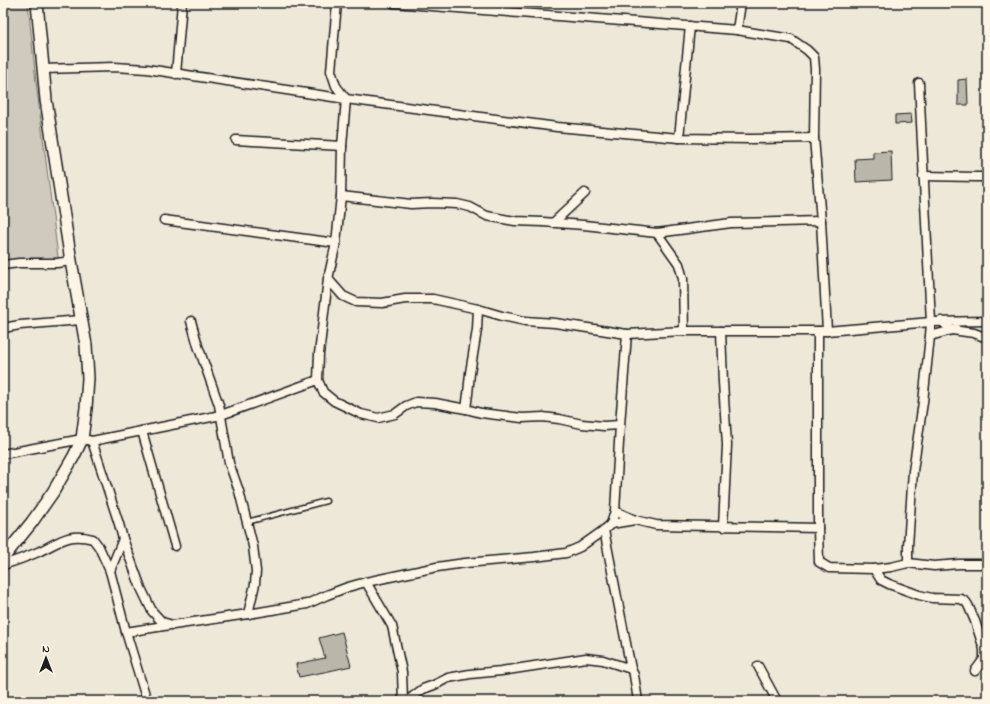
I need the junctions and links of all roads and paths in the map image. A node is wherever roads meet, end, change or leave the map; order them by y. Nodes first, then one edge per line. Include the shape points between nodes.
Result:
1 (37, 3) edge
2 (182, 3) edge
3 (337, 3) edge
4 (393, 3) edge
5 (741, 3) edge
6 (690, 26) junction
7 (737, 30) junction
8 (43, 69) junction
9 (176, 74) junction
10 (919, 83) dead end
11 (346, 99) junction
12 (679, 138) junction
13 (814, 138) junction
14 (236, 140) dead end
15 (342, 146) junction
16 (924, 176) junction
17 (987, 177) edge
18 (585, 193) dead end
19 (341, 196) junction
20 (164, 220) dead end
21 (821, 221) junction
22 (553, 223) junction
23 (657, 233) junction
24 (336, 243) junction
25 (71, 261) junction
26 (3, 265) edge
27 (328, 279) junction
28 (478, 309) junction
29 (81, 320) junction
30 (191, 321) dead end
31 (968, 321) junction
32 (987, 321) edge
33 (931, 322) junction
34 (941, 322) junction
35 (3, 328) edge
36 (952, 330) junction
37 (684, 331) junction
38 (720, 331) junction
39 (818, 331) junction
40 (828, 331) junction
41 (627, 334) junction
42 (930, 336) junction
43 (987, 338) edge
44 (318, 380) junction
45 (466, 409) junction
46 (220, 415) junction
47 (620, 425) junction
48 (142, 431) junction
49 (87, 440) junction
50 (3, 454) edge
51 (326, 501) dead end
52 (615, 511) junction
53 (635, 520) junction
54 (247, 522) junction
55 (611, 524) junction
56 (723, 527) junction
57 (818, 528) junction
58 (604, 530) junction
59 (123, 540) junction
60 (175, 546) dead end
61 (3, 558) edge
62 (908, 562) junction
63 (3, 564) edge
64 (987, 564) edge
65 (874, 569) junction
66 (110, 570) junction
67 (366, 582) junction
68 (248, 614) junction
69 (173, 625) junction
70 (126, 632) junction
71 (758, 666) dead end
72 (631, 669) junction
73 (975, 671) dead end
74 (147, 701) edge
75 (403, 701) edge
76 (407, 701) edge
77 (638, 701) edge
78 (777, 701) edge

1 - 8 street
2 - 9 street
3 - 11 street via 331,72 336,86
4 - 6 street
5 - 7 street
6 - 7 street
6 - 12 street
7 - 13 street via 791,39 814,56
8 - 9 street via 114,67
8 - 25 street
9 - 11 street
10 - 16 street
11 - 12 street via 557,127
11 - 15 street
12 - 13 street
13 - 21 street
14 - 15 street
15 - 19 street
16 - 17 street
16 - 33 street
18 - 22 street
19 - 22 street via 411,204 457,204 470,207 487,216 515,221
19 - 24 street
20 - 24 street
21 - 23 street via 730,223
21 - 40 street
22 - 23 street
23 - 37 street via 679,264 683,279
24 - 27 street
25 - 26 street
25 - 29 street
27 - 28 street via 343,296 356,302 382,303 405,299 433,299
27 - 44 street
28 - 41 street via 525,321
28 - 45 street via 478,330
29 - 35 street
29 - 49 street via 88,378
30 - 46 street
31 - 32 street
31 - 34 street
31 - 36 street
33 - 34 street
33 - 40 street
33 - 42 street
34 - 36 street
36 - 42 street
36 - 43 street
37 - 38 street
37 - 41 street
38 - 39 street
38 - 56 street via 727,445
39 - 40 street
39 - 57 street
41 - 47 street
42 - 62 street via 913,470
44 - 45 street via 323,392 334,401 361,414 378,418 395,414 416,402
44 - 46 street
45 - 47 street via 522,418 543,417 582,424
46 - 48 street
46 - 54 street via 229,463
47 - 52 street
48 - 49 street
48 - 60 street
49 - 50 street
49 - 59 street
49 - 61 street via 32,522
51 - 54 lane
52 - 53 street
52 - 55 street
53 - 55 street
53 - 56 street via 656,526
54 - 68 street via 256,570
55 - 58 street
56 - 57 street
57 - 65 street via 818,558 823,565 829,568
58 - 67 street via 580,547 566,552 534,558 437,567
58 - 72 street
59 - 66 street
59 - 69 street via 152,611 162,622
62 - 64 street via 934,566
62 - 65 street
63 - 66 street via 18,560 67,537 83,536 93,539
65 - 73 street via 881,580 919,595 960,599 966,602 984,649 984,659
66 - 70 street
67 - 68 street via 327,594 307,604
67 - 75 street via 392,626 402,672
68 - 69 street
69 - 70 street
70 - 74 street
71 - 78 street
72 - 76 street via 603,660 586,658 470,674 448,678 434,684
72 - 77 street

